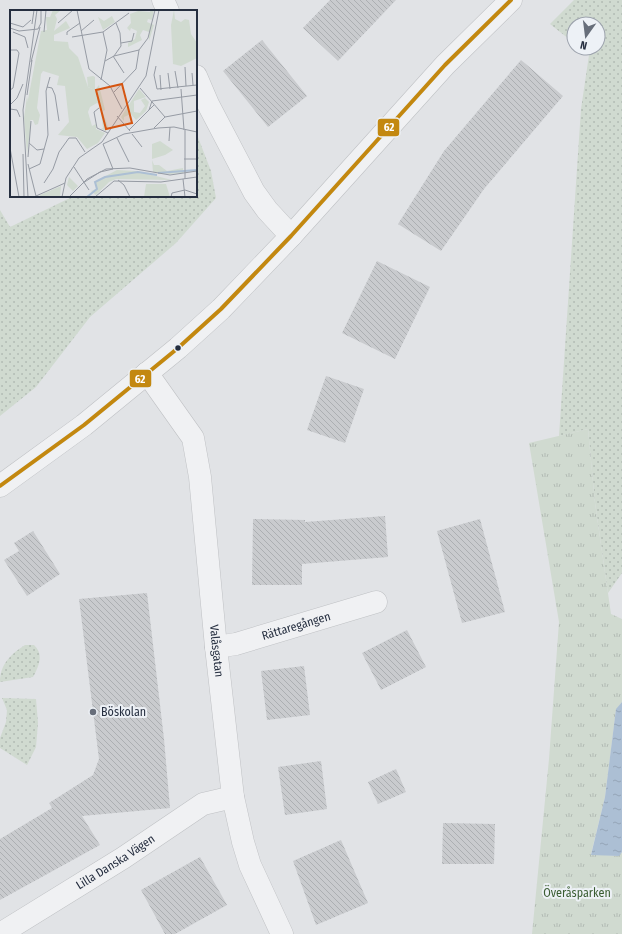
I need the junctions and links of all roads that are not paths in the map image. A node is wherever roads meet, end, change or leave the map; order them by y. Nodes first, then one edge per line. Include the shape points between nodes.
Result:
1 (163, 0) edge
2 (511, 0) edge
3 (168, 10) edge
4 (197, 78) edge
5 (291, 236) junction
6 (147, 373) junction
7 (0, 486) edge
8 (376, 602) dead end
9 (216, 647) junction
10 (233, 797) junction
11 (0, 934) edge
12 (282, 934) edge

1 - 3 street
2 - 5 street via 445,65
4 - 5 street via 254,192
5 - 6 street via 221,309
6 - 7 street via 84,425
6 - 9 street, Valåsgatan via 193,438 200,477
8 - 9 street, Rättaregången via 236,644
9 - 10 street, Valåsgatan
10 - 11 street, Lilla Danska Vägen via 203,804 123,858
10 - 12 street, Valåsgatan via 250,865

